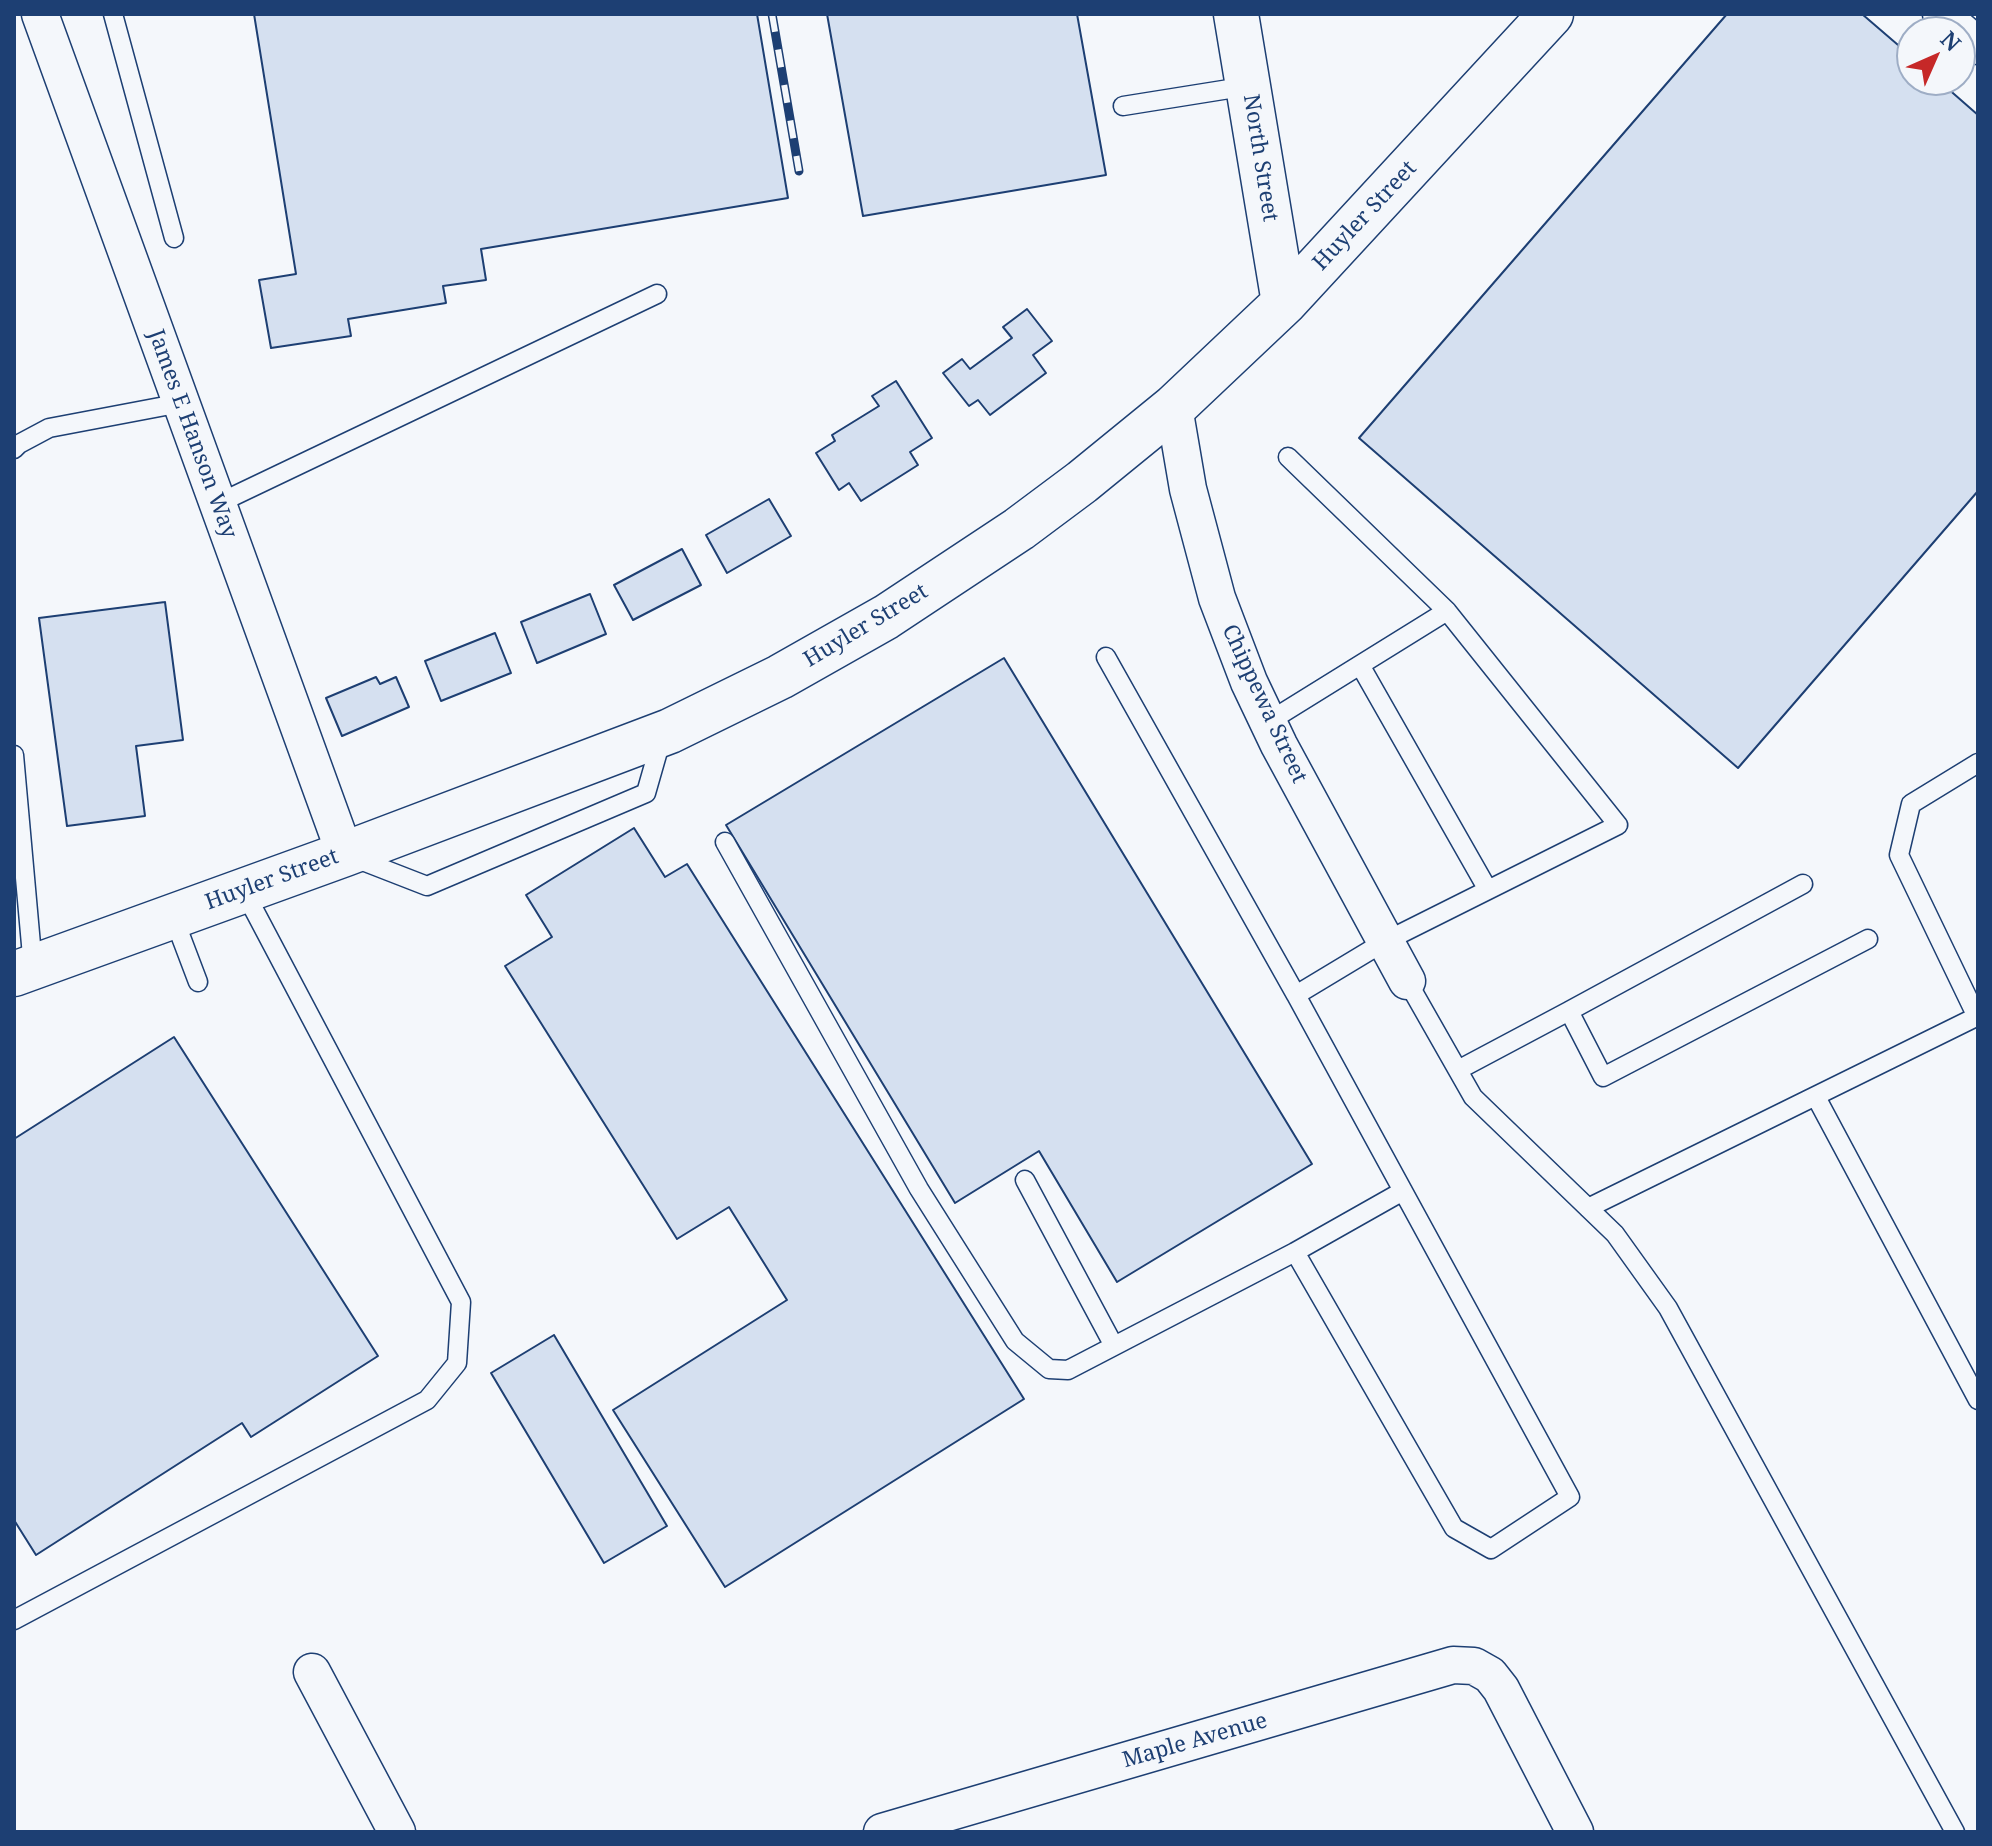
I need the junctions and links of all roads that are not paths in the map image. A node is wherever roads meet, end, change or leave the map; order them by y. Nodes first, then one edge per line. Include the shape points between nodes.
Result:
1 (40, 14) edge
2 (113, 14) edge
3 (1236, 14) edge
4 (1551, 14) edge
5 (1941, 14) edge
6 (1978, 46) edge
7 (1248, 86) junction
8 (1123, 106) dead end
9 (174, 238) dead end
10 (657, 294) dead end
11 (1284, 303) junction
12 (181, 403) junction
13 (1174, 407) junction
14 (14, 449) edge
15 (1288, 457) dead end
16 (217, 504) junction
17 (1447, 611) junction
18 (1106, 657) dead end
19 (1360, 665) junction
20 (1268, 722) junction
21 (663, 733) junction
22 (14, 755) edge
23 (1978, 763) edge
24 (725, 842) dead end
25 (345, 854) junction
26 (1803, 884) dead end
27 (1488, 890) junction
28 (244, 891) junction
29 (173, 916) junction
30 (1868, 939) dead end
31 (1384, 942) junction
32 (24, 970) edge
33 (1407, 981) joint
34 (198, 982) dead end
35 (1296, 995) junction
36 (1569, 1011) junction
37 (1978, 1016) edge
38 (1458, 1070) junction
39 (1816, 1097) junction
40 (1025, 1180) dead end
41 (1403, 1191) junction
42 (1588, 1208) junction
43 (1295, 1252) junction
44 (1114, 1346) junction
45 (1978, 1400) edge
46 (14, 1620) edge
47 (312, 1672) dead end
48 (397, 1832) edge
49 (882, 1832) edge
50 (1575, 1832) edge
51 (1955, 1832) edge

1 - 12 street, James E Hanson Way
2 - 9 lane
3 - 7 street, North Street
4 - 11 street, Huyler Street
5 - 6 street
7 - 8 lane
7 - 11 street, North Street
10 - 16 lane
11 - 13 street, Huyler Street
12 - 14 lane via 49,428
12 - 16 street, James E Hanson Way
13 - 20 street, Chippewa Street via 1188,489 1217,598
13 - 21 street, Huyler Street via 1019,529 886,617 780,677
15 - 17 lane
16 - 25 street, James E Hanson Way
17 - 19 lane
17 - 27 lane via 1618,825
18 - 35 lane
19 - 20 lane
19 - 27 lane
20 - 31 street, Chippewa Street
21 - 25 street, Huyler Street
21 - 25 lane via 646,793 427,886
22 - 32 lane
23 - 37 lane via 1911,804 1899,855
24 - 44 lane via 919,1189 1015,1341 1049,1369 1068,1370
25 - 28 street, Huyler Street
26 - 36 lane
27 - 31 lane
28 - 29 street, Huyler Street
28 - 46 lane via 461,1302 457,1363 427,1400
29 - 32 street, Huyler Street
29 - 34 lane
30 - 36 lane via 1603,1077
31 - 33 street, Chippewa Street
31 - 35 lane
33 - 38 lane
35 - 41 lane
36 - 38 lane
37 - 39 lane
38 - 42 lane via 1473,1097
39 - 42 lane
39 - 45 lane
40 - 44 lane
41 - 43 lane
41 - 43 lane via 1570,1497 1491,1549 1454,1528
42 - 51 lane via 1615,1234 1668,1308
43 - 44 lane
47 - 48 street
49 - 50 street, Maple Avenue via 1453,1665 1474,1666 1501,1689

